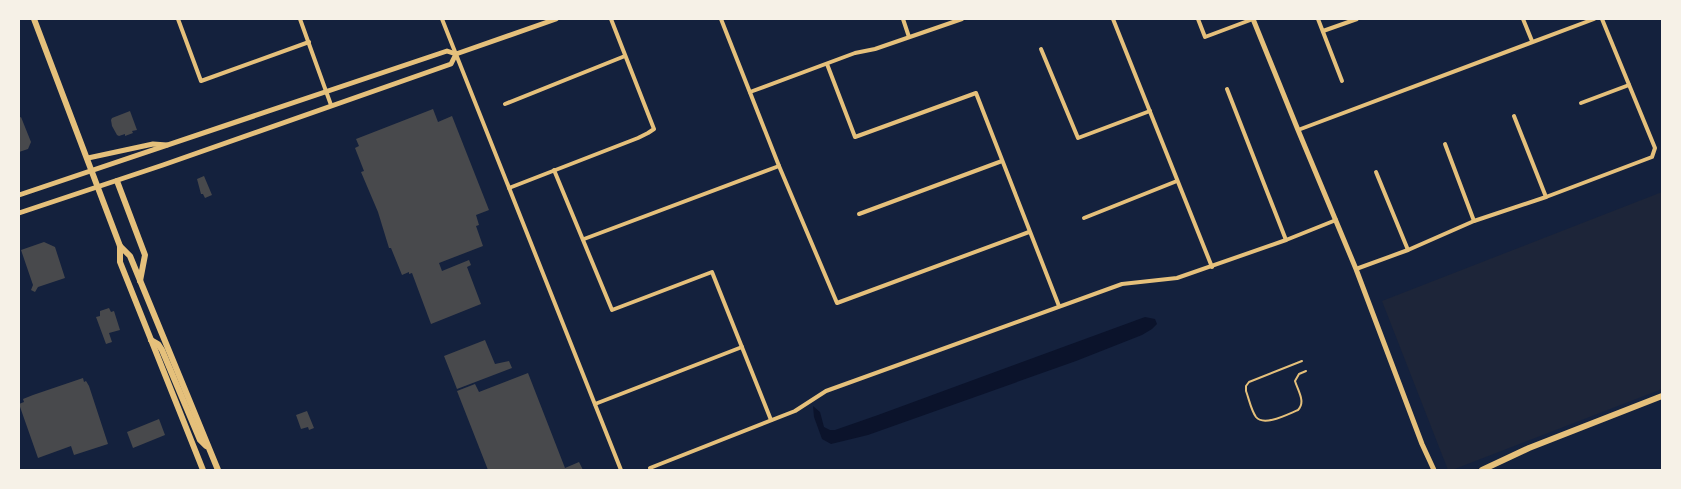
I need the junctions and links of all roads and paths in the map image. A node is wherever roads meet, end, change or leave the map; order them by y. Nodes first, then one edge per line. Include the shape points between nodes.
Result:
1 (34, 19) edge
2 (178, 19) edge
3 (300, 19) edge
4 (442, 19) edge
5 (556, 19) edge
6 (611, 19) edge
7 (721, 19) edge
8 (903, 19) edge
9 (962, 19) edge
10 (1112, 19) edge
11 (1198, 19) edge
12 (1253, 19) edge
13 (1318, 19) edge
14 (1357, 19) edge
15 (1523, 19) edge
16 (1594, 19) edge
17 (1602, 19) edge
18 (1322, 31) junction
19 (910, 37) junction
20 (309, 42) junction
21 (1532, 42) junction
22 (1041, 50) dead end
23 (456, 54) junction
24 (625, 56) junction
25 (827, 64) junction
26 (1342, 81) dead end
27 (1629, 85) junction
28 (1227, 89) dead end
29 (750, 92) junction
30 (326, 93) junction
31 (1581, 103) dead end
32 (505, 104) dead end
33 (331, 105) junction
34 (1150, 111) junction
35 (1514, 116) dead end
36 (1298, 130) junction
37 (1445, 144) dead end
38 (170, 145) junction
39 (88, 158) junction
40 (1002, 161) junction
41 (779, 166) junction
42 (93, 170) junction
43 (554, 170) junction
44 (1376, 172) dead end
45 (117, 181) junction
46 (1177, 181) junction
47 (99, 187) junction
48 (508, 188) junction
49 (19, 195) edge
50 (1546, 197) junction
51 (19, 214) edge
52 (859, 214) dead end
53 (1084, 218) dead end
54 (1336, 220) junction
55 (1474, 221) junction
56 (1030, 232) junction
57 (584, 239) junction
58 (1286, 240) junction
59 (120, 246) junction
60 (1408, 250) junction
61 (1212, 267) junction
62 (1356, 269) junction
63 (140, 281) junction
64 (1059, 306) junction
65 (151, 340) junction
66 (742, 347) junction
67 (1302, 361) dead end
68 (1306, 371) dead end
69 (1662, 396) edge
70 (595, 404) junction
71 (771, 420) junction
72 (209, 449) junction
73 (650, 468) dead end
74 (203, 470) edge
75 (218, 470) edge
76 (621, 470) edge
77 (1434, 470) edge
78 (1482, 470) edge

1 - 39 highway
2 - 20 street via 201,81
3 - 20 street
4 - 23 street
5 - 23 main road
6 - 24 street
7 - 29 street
8 - 19 street
9 - 19 street
10 - 34 street
11 - 12 street via 1205,38
12 - 36 main road
13 - 18 street
14 - 18 street
15 - 21 street
16 - 21 street
17 - 27 street
18 - 26 street
19 - 25 street
20 - 30 street
21 - 36 street
22 - 34 street via 1078,138
23 - 30 main road via 447,51
23 - 33 main road via 452,64
23 - 48 street
24 - 32 street
24 - 43 street via 654,128 648,134
25 - 29 street
25 - 40 street via 856,137 976,92
27 - 31 street
27 - 50 street via 1655,148 1652,156
28 - 58 street
29 - 41 street
30 - 33 street
30 - 38 main road
33 - 45 main road
34 - 46 street
35 - 50 street
36 - 54 main road
37 - 55 street
38 - 39 main road via 157,143
38 - 42 main road
39 - 42 highway
40 - 52 street
40 - 56 street
41 - 56 street via 837,303
41 - 57 street
42 - 47 highway
42 - 49 main road
43 - 48 street
43 - 57 street
44 - 60 street
45 - 47 main road
45 - 63 highway via 145,255
46 - 53 street
46 - 61 street
47 - 51 main road
47 - 59 highway
48 - 70 street
50 - 55 street
54 - 58 street
54 - 62 main road
55 - 60 street
56 - 64 street
57 - 66 street via 612,310 712,272
58 - 61 street
59 - 63 highway via 130,256
59 - 65 highway via 120,262
60 - 62 street
61 - 64 street via 1177,278 1122,284
62 - 77 main road
63 - 72 highway
64 - 71 street via 826,391 795,411
65 - 72 highway via 162,350 200,440
65 - 74 highway
66 - 70 street
66 - 71 street
67 - 68 lane via 1249,382 1246,391 1257,418 1267,422 1298,410 1302,401 1295,381 1298,374
69 - 78 highway via 1528,448
70 - 76 street
71 - 73 street
72 - 75 highway

